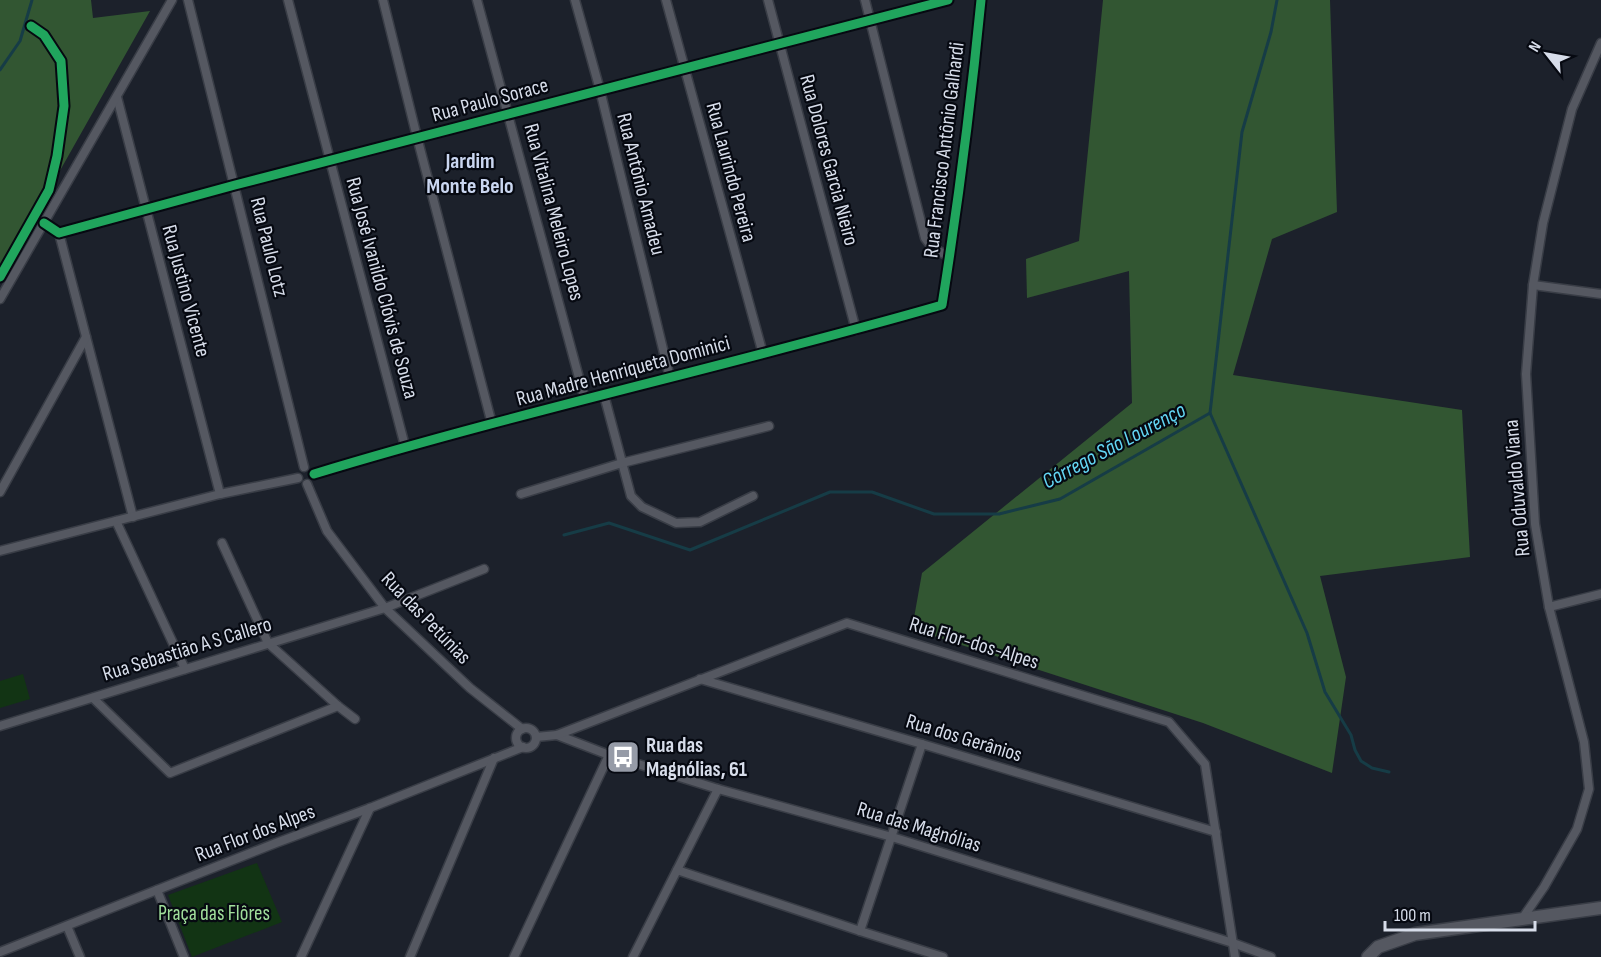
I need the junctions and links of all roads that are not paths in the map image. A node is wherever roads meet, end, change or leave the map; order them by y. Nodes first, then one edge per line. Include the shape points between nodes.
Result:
1 (172, 0) edge
2 (188, 0) edge
3 (288, 0) edge
4 (383, 0) edge
5 (477, 0) edge
6 (575, 0) edge
7 (666, 0) edge
8 (768, 0) edge
9 (864, 0) edge
10 (948, 0) edge
11 (981, 0) edge
12 (870, 20) junction
13 (780, 43) junction
14 (1601, 43) edge
15 (684, 68) junction
16 (600, 90) junction
17 (117, 97) junction
18 (509, 113) junction
19 (417, 137) junction
20 (330, 160) junction
21 (235, 184) junction
22 (146, 209) junction
23 (44, 223) junction
24 (59, 233) junction
25 (949, 257) junction
26 (1533, 285) junction
27 (1601, 294) edge
28 (0, 299) edge
29 (942, 305) joint
30 (856, 330) junction
31 (86, 337) junction
32 (763, 354) junction
33 (670, 378) junction
34 (604, 395) junction
35 (585, 400) junction
36 (492, 424) junction
37 (769, 426) dead end
38 (405, 446) junction
39 (622, 463) junction
40 (304, 467) junction
41 (314, 474) junction
42 (298, 478) junction
43 (307, 484) junction
44 (0, 492) edge
45 (220, 494) junction
46 (520, 494) dead end
47 (753, 496) dead end
48 (133, 517) junction
49 (116, 521) junction
50 (222, 543) dead end
51 (0, 551) edge
52 (484, 569) dead end
53 (1601, 594) edge
54 (1549, 607) junction
55 (385, 608) junction
56 (268, 643) junction
57 (185, 669) junction
58 (700, 679) junction
59 (93, 698) junction
60 (338, 706) junction
61 (355, 719) dead end
62 (0, 726) edge
63 (522, 729) junction
64 (557, 735) junction
65 (536, 737) junction
66 (922, 744) junction
67 (523, 747) junction
68 (609, 755) junction
69 (494, 758) junction
70 (718, 789) junction
71 (370, 808) junction
72 (1216, 832) junction
73 (892, 837) junction
74 (677, 870) junction
75 (157, 890) junction
76 (1601, 908) edge
77 (1522, 919) junction
78 (67, 926) junction
79 (861, 931) junction
80 (1233, 943) junction
81 (0, 952) edge
82 (80, 957) edge
83 (184, 957) edge
84 (301, 957) edge
85 (410, 957) edge
86 (513, 957) edge
87 (633, 957) edge
88 (943, 957) edge
89 (1235, 957) edge
90 (1271, 957) edge
91 (1368, 957) edge

1 - 17 street
2 - 21 street, Rua Paulo Lotz
3 - 20 street, Rua José Ivanildo Clóvis de Souza
4 - 19 street
5 - 18 street, Rua Vitalina Meleiro Lopes
6 - 16 street, Rua Antônio Amadeu
7 - 15 street, Rua Laurindo Pereira
8 - 13 street, Rua Dolores Garcia Nieiro
9 - 12 street
10 - 12 street, Rua Paulo Sorace
11 - 25 street, Rua Francisco Antônio Galhardi
12 - 13 street, Rua Paulo Sorace
12 - 25 street via 925,238
13 - 15 street, Rua Paulo Sorace
13 - 30 street, Rua Dolores Garcia Nieiro
14 - 26 street, Rua Oduvaldo Viana via 1572,109 1543,223
15 - 16 street, Rua Paulo Sorace
15 - 32 street, Rua Laurindo Pereira
16 - 18 street, Rua Paulo Sorace
16 - 33 street, Rua Antônio Amadeu
17 - 22 street, Rua Justino Vicente
17 - 23 street
18 - 19 street, Rua Paulo Sorace
18 - 35 street, Rua Vitalina Meleiro Lopes
19 - 20 street, Rua Paulo Sorace
19 - 36 street
20 - 21 street, Rua Paulo Sorace
20 - 38 street, Rua José Ivanildo Clóvis de Souza
21 - 22 street, Rua Paulo Sorace
21 - 40 street, Rua Paulo Lotz
22 - 24 street, Rua Paulo Sorace
22 - 45 street, Rua Justino Vicente
23 - 24 street
23 - 28 street
24 - 31 street
25 - 29 street, Rua Francisco Antônio Galhardi
26 - 27 street
26 - 54 street, Rua Oduvaldo Viana via 1527,374 1535,524
29 - 30 street, Rua Madre Henriqueta Dominici
30 - 32 street, Rua Madre Henriqueta Dominici
31 - 44 street
31 - 48 street
32 - 33 street, Rua Madre Henriqueta Dominici
33 - 34 street, Rua Madre Henriqueta Dominici
34 - 35 street, Rua Madre Henriqueta Dominici
34 - 39 street
35 - 36 street, Rua Madre Henriqueta Dominici
36 - 38 street, Rua Madre Henriqueta Dominici
37 - 39 street
38 - 41 street, Rua Madre Henriqueta Dominici
39 - 46 street
39 - 47 street via 631,496 642,507 676,523 700,522
40 - 41 street
40 - 42 street
41 - 43 street
42 - 43 street
42 - 45 street
43 - 55 street, Rua das Petúnias via 327,531
45 - 48 street
48 - 49 street
49 - 51 street
49 - 57 street
50 - 56 street
52 - 55 street, Rua Sebastião A S Callero
53 - 54 street
54 - 77 street, Rua Oduvaldo Viana via 1584,742 1589,789 1577,829
55 - 56 street, Rua Sebastião A S Callero
55 - 63 street, Rua das Petúnias via 470,688
56 - 57 street, Rua Sebastião A S Callero
56 - 60 street
57 - 59 street, Rua Sebastião A S Callero
58 - 64 street, Rua Flor-dos-Alpes
58 - 66 street, Rua dos Gerânios
58 - 72 street, Rua Flor-dos-Alpes via 847,623 1169,722 1206,764
59 - 60 street via 170,773
59 - 62 street, Rua Sebastião A S Callero
60 - 61 street
63 - 65 street via 531,729
63 - 67 street via 516,740
64 - 65 street, Rua Flor-dos-Alpes
64 - 68 street, Rua das Magnólias
65 - 67 street via 532,746
66 - 72 street, Rua dos Gerânios
66 - 73 street
67 - 69 street, Rua Flor dos Alpes
68 - 70 street, Rua das Magnólias
68 - 86 street
69 - 71 street, Rua Flor dos Alpes
69 - 85 street
70 - 73 street, Rua das Magnólias
70 - 74 street
71 - 75 street, Rua Flor dos Alpes
71 - 84 street
72 - 80 street, Rua Flor-dos-Alpes
73 - 79 street
73 - 80 street, Rua das Magnólias
74 - 79 street
74 - 87 street
75 - 78 street, Rua Flor dos Alpes
75 - 83 street
76 - 77 street
77 - 91 street via 1415,934 1378,947
78 - 81 street, Rua Flor dos Alpes
78 - 82 street
79 - 88 street
80 - 89 street, Rua Flor-dos-Alpes
80 - 90 street, Rua das Magnólias

